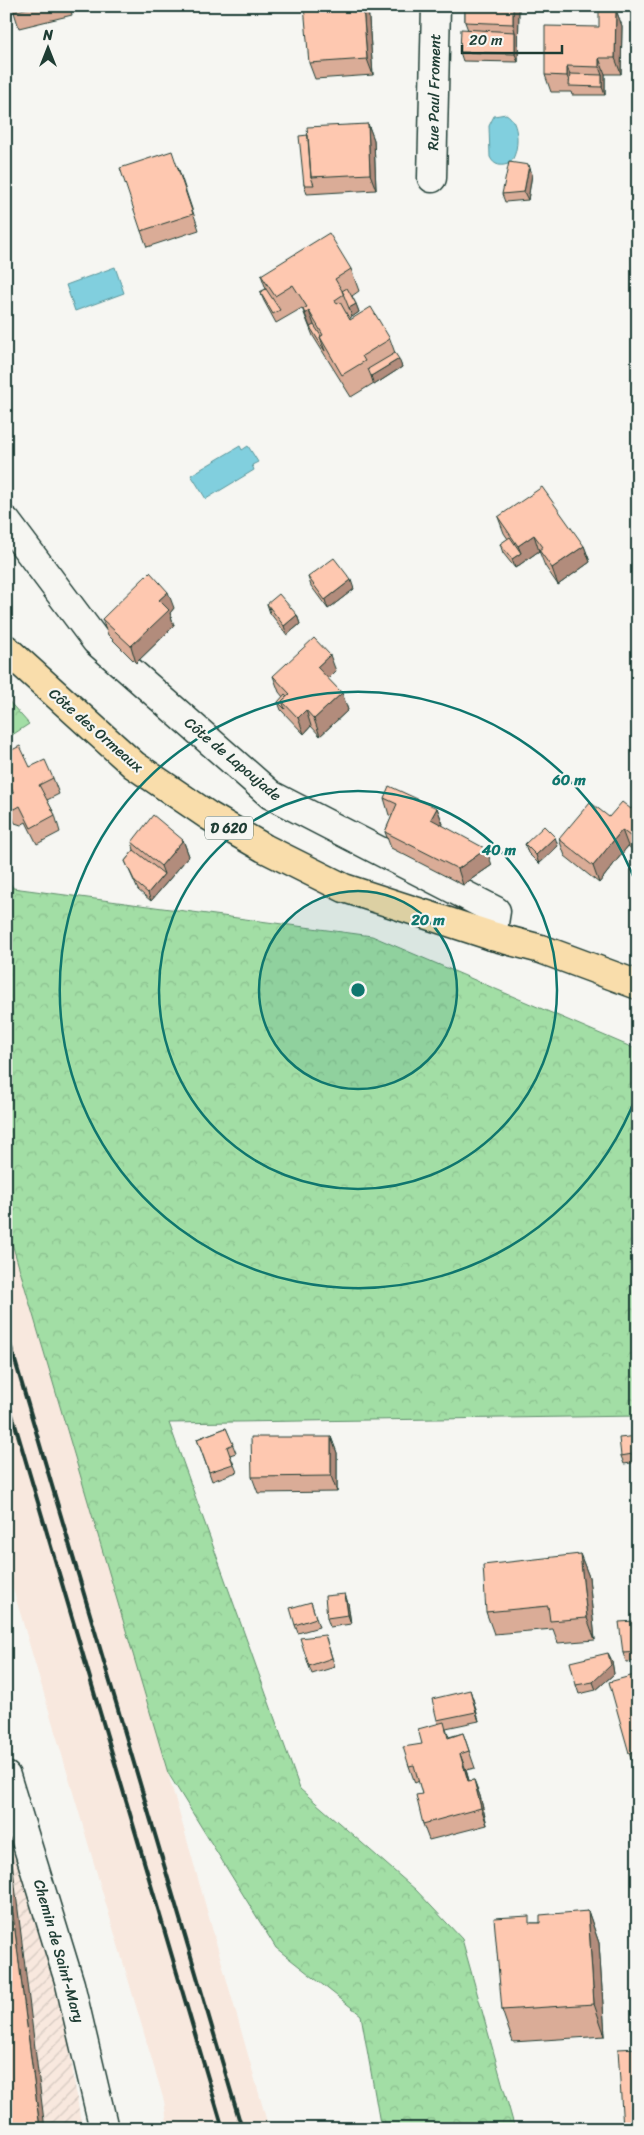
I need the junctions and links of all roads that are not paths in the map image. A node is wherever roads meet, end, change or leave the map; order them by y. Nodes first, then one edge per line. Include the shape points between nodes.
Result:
1 (436, 6) edge
2 (432, 178) dead end
3 (6, 521) edge
4 (6, 649) edge
5 (492, 936) junction
6 (638, 985) edge
7 (6, 1776) edge
8 (104, 2129) edge

1 - 2 street, Rue Paul Froment
3 - 5 street, Côte de Lapoujade via 96,641 272,795 496,911
4 - 5 main road, Côte des Ormeaux / D 620 via 134,765 209,816 344,888
5 - 6 main road, D 620 via 542,949
7 - 8 street, Chemin de Saint-Mary via 70,1984

